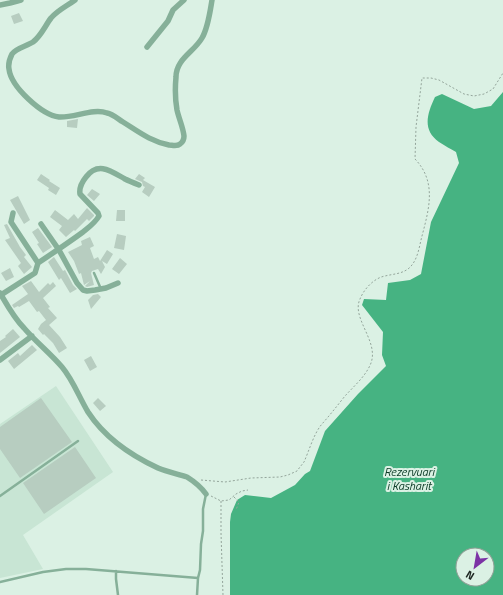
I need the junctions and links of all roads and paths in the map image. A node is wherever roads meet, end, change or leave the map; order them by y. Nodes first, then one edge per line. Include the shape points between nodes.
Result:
1 (21, 0) edge
2 (76, 0) edge
3 (184, 0) edge
4 (212, 0) edge
5 (0, 4) edge
6 (147, 47) dead end
7 (503, 73) edge
8 (139, 185) dead end
9 (13, 213) dead end
10 (41, 224) dead end
11 (59, 250) junction
12 (38, 263) junction
13 (94, 273) dead end
14 (118, 283) dead end
15 (101, 289) junction
16 (1, 294) edge
17 (32, 336) junction
18 (0, 360) edge
19 (78, 441) dead end
20 (198, 480) dead end
21 (248, 490) dead end
22 (206, 494) junction
23 (0, 496) edge
24 (233, 496) junction
25 (221, 501) junction
26 (236, 510) dead end
27 (116, 571) junction
28 (198, 578) junction
29 (0, 582) edge
30 (118, 595) edge
31 (197, 595) edge
32 (223, 595) edge

1 - 5 street
2 - 4 street via 50,18 37,38 13,52 9,68 16,86 50,114 61,117 89,112 108,113 145,137 177,146 182,143 184,134 177,111 176,70 206,32
3 - 6 street via 173,10 168,21
7 - 20 path via 493,89 474,96 464,94 439,80 422,78 415,159 426,176 429,203 417,254 408,269 376,279 359,300 358,311 372,347 371,364 321,425 304,462 297,471 280,477 225,482
8 - 11 street via 106,169 92,171 83,182 80,194 99,216
9 - 12 street via 12,222
10 - 11 street
11 - 12 street
11 - 15 street via 83,290
12 - 16 street via 35,273
13 - 15 lane
14 - 15 street
16 - 17 street via 15,317
17 - 18 street
17 - 22 street via 64,369 96,424 106,435 159,468 191,479
19 - 23 lane
21 - 24 path
22 - 25 path
22 - 28 lane
24 - 25 path via 229,500
24 - 26 path via 239,502
25 - 32 path
27 - 28 lane
27 - 29 lane via 66,568
27 - 30 lane
28 - 31 lane

